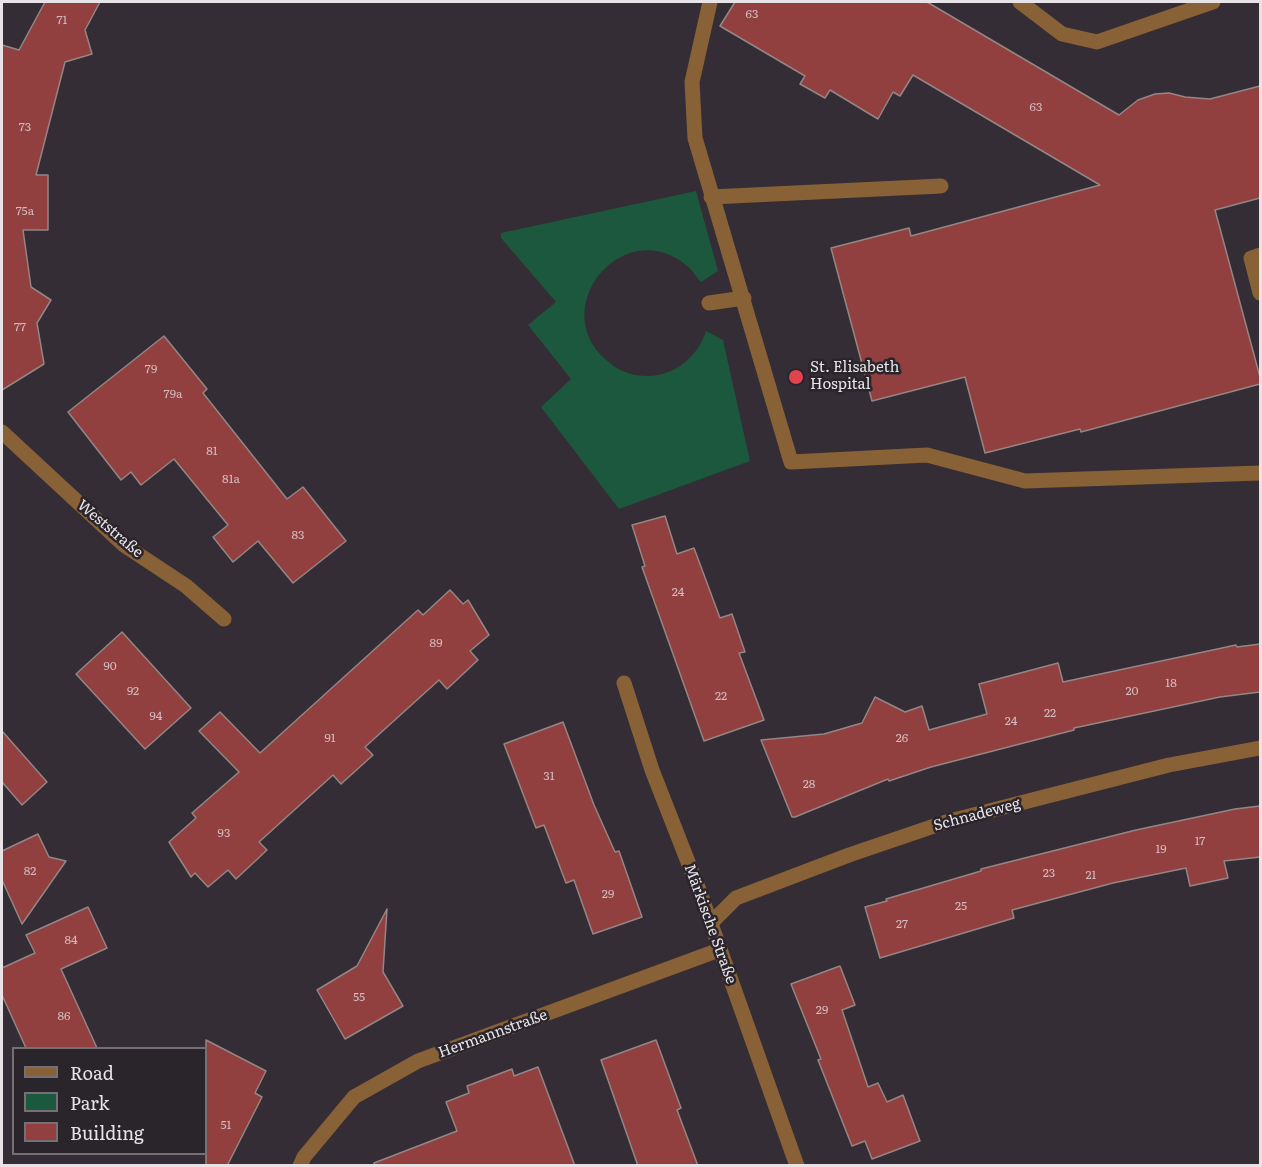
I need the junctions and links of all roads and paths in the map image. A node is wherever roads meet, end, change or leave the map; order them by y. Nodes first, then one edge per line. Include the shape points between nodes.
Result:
1 (710, 2) edge
2 (1020, 2) edge
3 (1213, 2) edge
4 (941, 186) dead end
5 (711, 197) junction
6 (1260, 255) edge
7 (1260, 293) edge
8 (744, 298) junction
9 (709, 303) dead end
10 (2, 432) edge
11 (1260, 473) edge
12 (224, 619) dead end
13 (624, 683) dead end
14 (1260, 748) edge
15 (711, 923) junction
16 (719, 950) junction
17 (300, 1166) edge
18 (797, 1166) edge

1 - 5 street via 692,82 695,138
2 - 3 street via 1062,34 1097,42
4 - 5 street
5 - 8 street
6 - 7 street via 1251,258
8 - 9 street
8 - 11 street via 791,462 927,455 1025,481
10 - 12 street, Weststraße via 124,544 186,586
13 - 15 street, Märkische Straße via 652,770
14 - 15 street, Schnadeweg via 1169,765 946,822 735,898
15 - 16 street, Märkische Straße
16 - 17 street, Hermannstraße via 418,1062 354,1097
16 - 18 street, Märkische Straße

